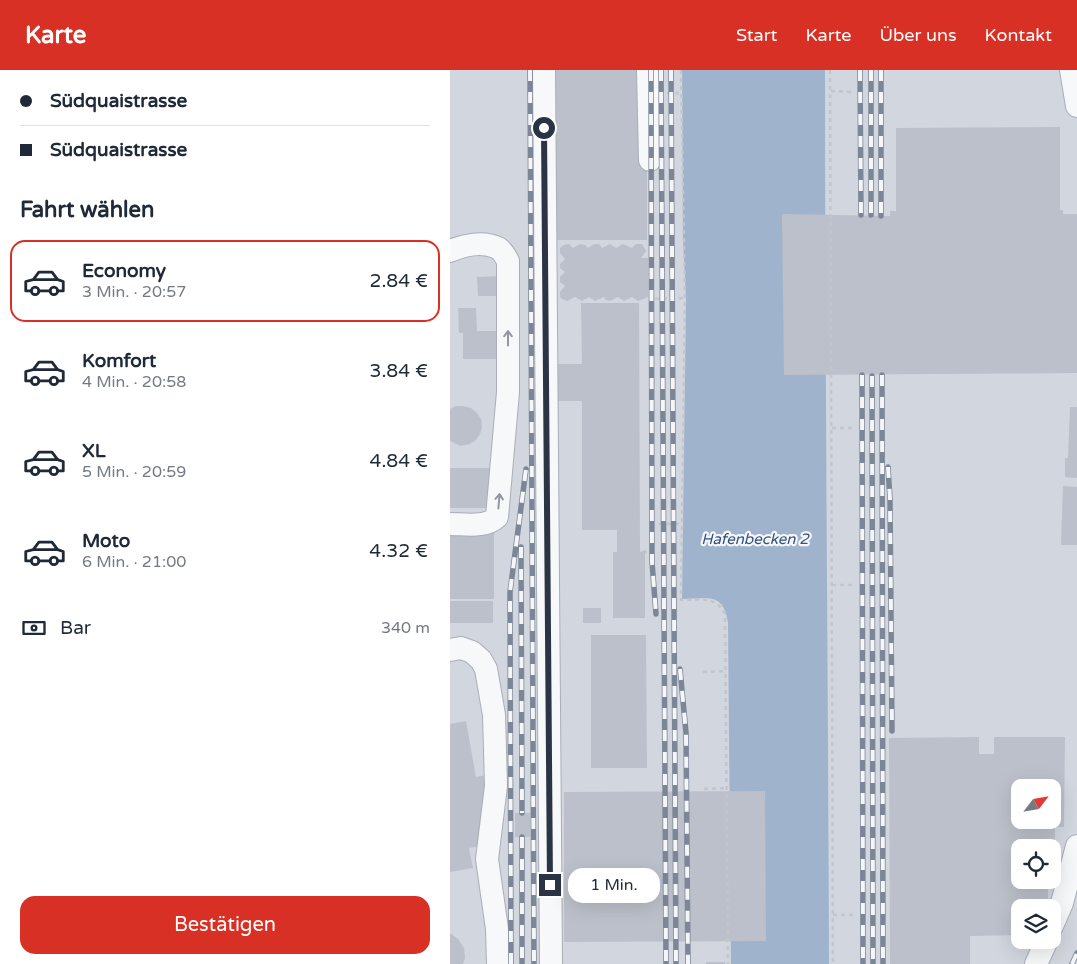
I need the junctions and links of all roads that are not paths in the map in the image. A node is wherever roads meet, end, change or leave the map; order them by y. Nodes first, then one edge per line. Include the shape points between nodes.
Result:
1 (544, 70) edge
2 (648, 70) edge
3 (1071, 70) edge
4 (1077, 106) edge
5 (650, 160) dead end
6 (450, 251) edge
7 (450, 524) edge
8 (450, 650) edge
9 (1077, 846) edge
10 (1061, 905) edge
11 (1043, 949) edge
12 (498, 964) edge
13 (551, 964) edge
14 (1036, 964) edge

1 - 13 street
2 - 5 street
3 - 4 street
7 -> 6 street via 482,524 498,517 508,392 508,261 497,248 481,244
8 - 12 street via 461,648 482,660 494,715 496,786 487,858 497,929
9 - 10 street
11 - 14 street

